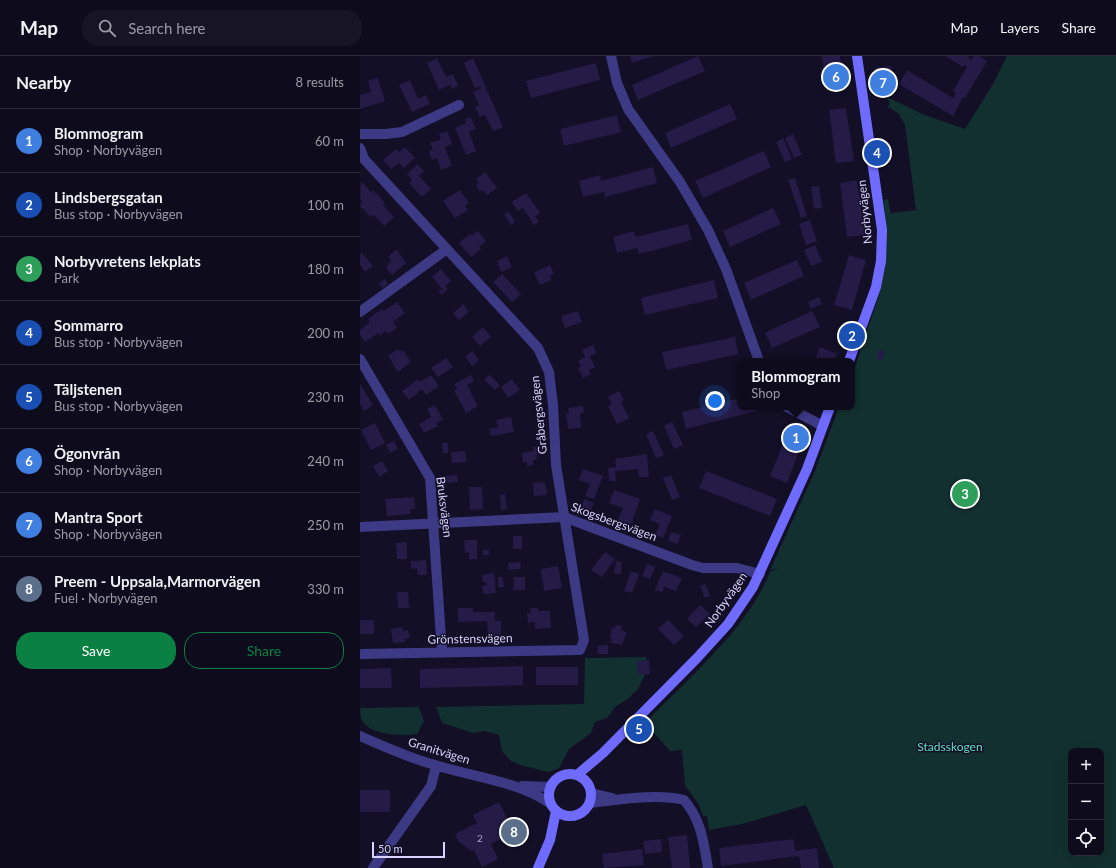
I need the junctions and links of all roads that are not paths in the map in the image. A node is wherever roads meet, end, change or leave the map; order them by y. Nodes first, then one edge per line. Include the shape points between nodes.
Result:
1 (611, 56) edge
2 (857, 56) edge
3 (459, 105) dead end
4 (360, 134) edge
5 (360, 148) edge
6 (362, 160) edge
7 (447, 249) junction
8 (360, 312) edge
9 (758, 358) edge
10 (850, 358) edge
11 (360, 359) edge
12 (793, 410) edge
13 (829, 410) edge
14 (823, 426) junction
15 (564, 517) junction
16 (434, 523) junction
17 (360, 527) edge
18 (760, 574) junction
19 (580, 650) joint
20 (442, 652) junction
21 (360, 654) edge
22 (360, 736) edge
23 (603, 753) junction
24 (436, 766) junction
25 (577, 776) junction
26 (588, 783) junction
27 (512, 786) junction
28 (551, 787) junction
29 (591, 798) junction
30 (553, 808) junction
31 (568, 817) junction
32 (550, 840) junction
33 (373, 868) edge
34 (538, 868) edge
35 (708, 868) edge

1 - 9 street via 617,83 628,108 680,182 708,230 728,274
2 - 10 street, Norbyvägen via 882,230 881,261 876,288
3 - 4 street via 402,132
5 - 6 street, Gråbergsvägen
6 - 7 street, Gråbergsvägen
7 - 8 street
7 - 15 street, Gråbergsvägen via 538,348 549,372 556,465
11 - 16 street, Bruksvägen via 430,478
12 - 14 street
13 - 14 street, Norbyvägen
14 - 18 street, Norbyvägen via 807,469
15 - 16 street, Skogsbergsvägen
15 - 18 street, Skogsbergsvägen via 692,565 703,568 737,568
15 - 19 street, Gråbergsvägen via 584,640
16 - 17 street, Skogsbergsvägen
16 - 20 street, Bruksvägen
18 - 23 street, Norbyvägen via 728,624
19 - 20 street, Grönstensvägen
20 - 21 street, Grönstensvägen
22 - 24 street, Granitvägen
23 - 25 street, Norbyvägen
23 - 26 street, Norbyvägen
24 - 27 street, Granitvägen
24 - 33 street via 431,786
25 - 26 street
25 - 28 street via 560,776
26 - 29 street
27 - 28 street, Granitvägen
27 - 30 street, Granitvägen via 537,795
28 - 30 street via 549,795
29 - 31 street via 583,813
29 - 35 street via 684,800 694,813 698,824
30 - 31 street
30 - 32 street
31 - 32 street
32 - 34 street

